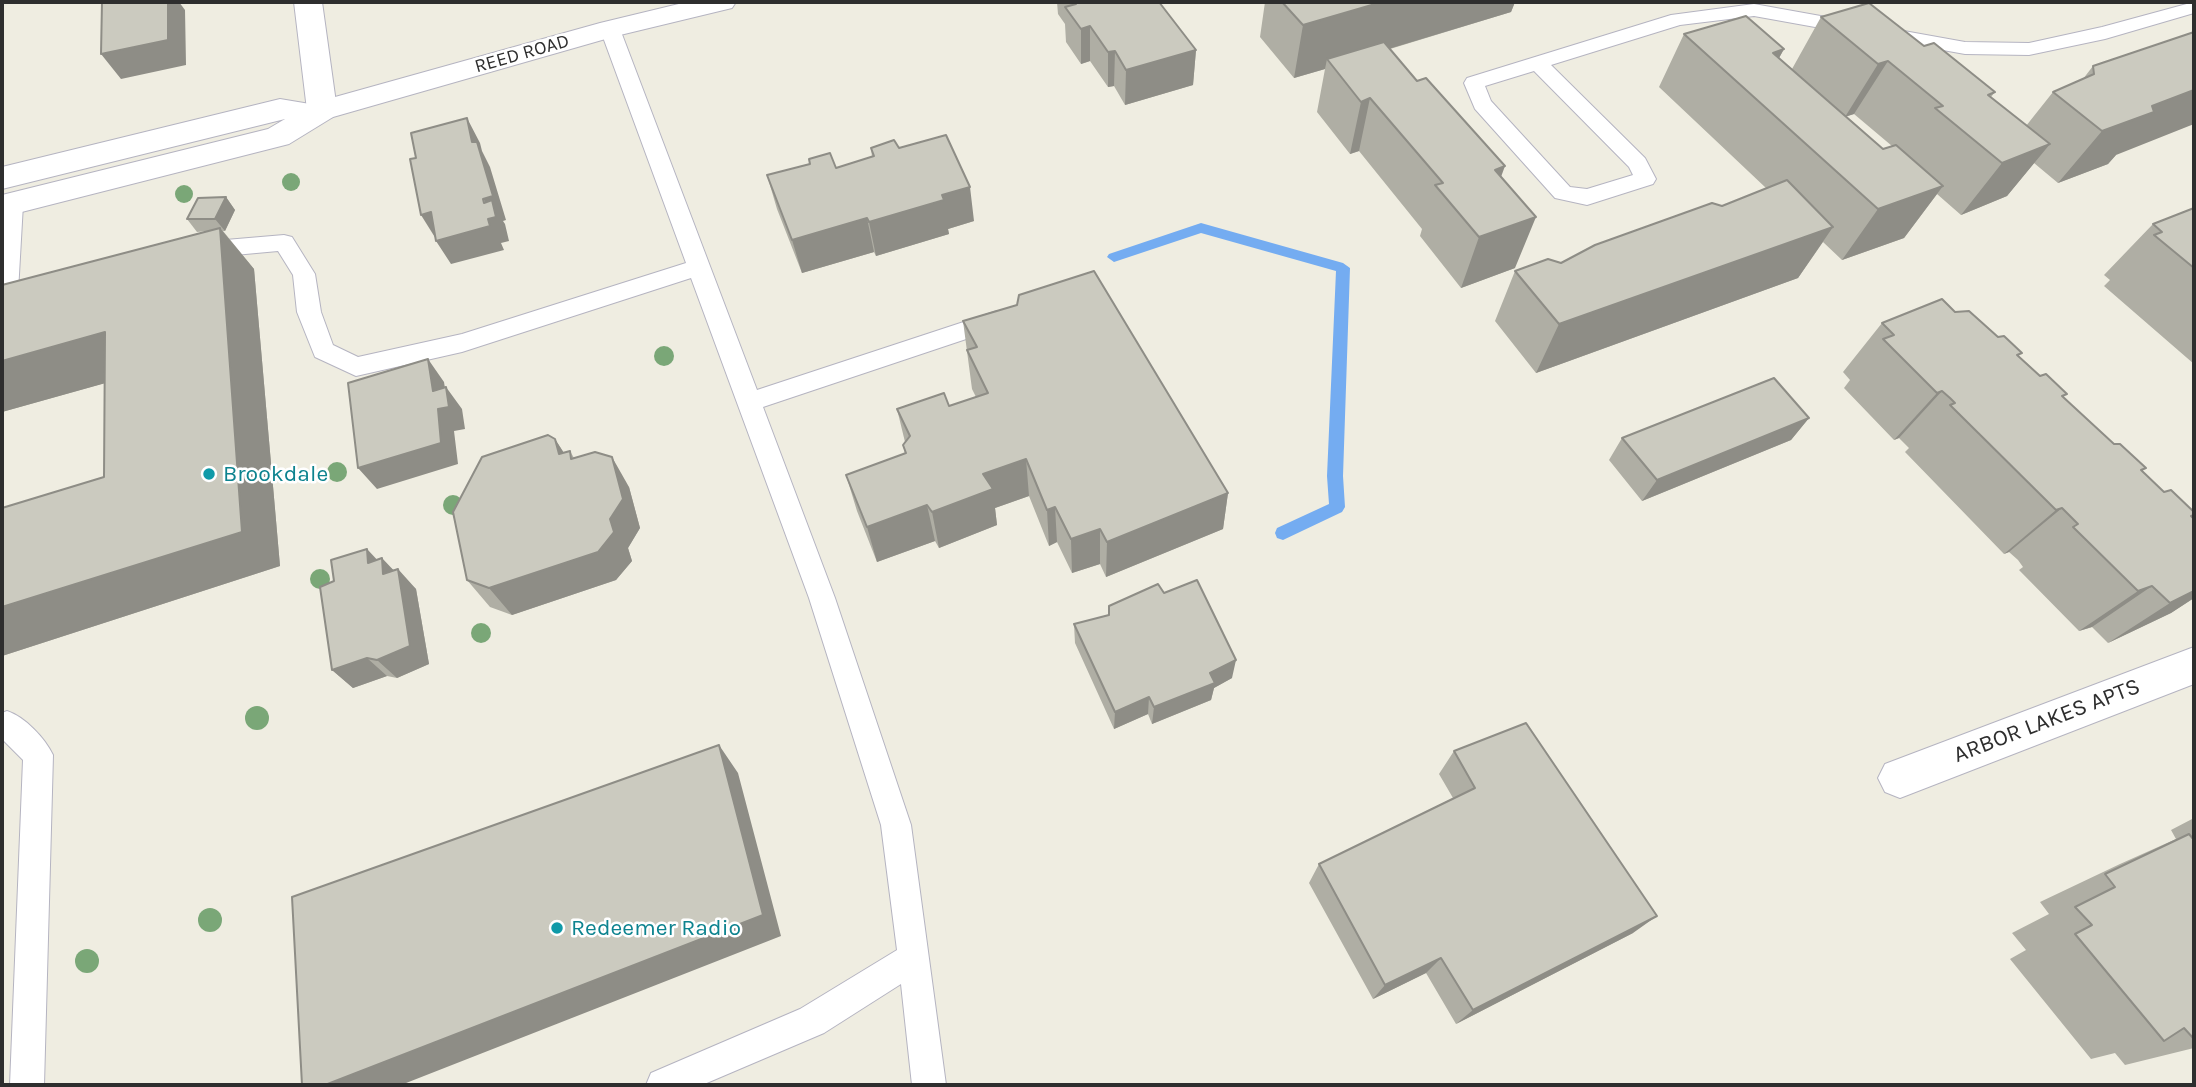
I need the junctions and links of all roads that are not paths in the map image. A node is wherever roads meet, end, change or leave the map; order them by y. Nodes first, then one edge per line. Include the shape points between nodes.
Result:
1 (308, 2) edge
2 (722, 2) edge
3 (2194, 7) edge
4 (610, 29) junction
5 (1537, 63) junction
6 (322, 110) junction
7 (5, 196) edge
8 (175, 254) edge
9 (700, 267) junction
10 (42, 297) edge
11 (1017, 314) edge
12 (750, 402) junction
13 (2194, 665) edge
14 (2, 726) edge
15 (1900, 778) dead end
16 (914, 958) junction
17 (27, 1085) edge
18 (663, 1085) edge
19 (929, 1085) edge

1 - 6 main road
2 - 4 main road, REED ROAD
3 - 5 lane via 2029,49 1965,48 1754,10 1678,19
4 - 6 main road, REED ROAD
4 - 9 lane
5 - 5 lane via 1474,83 1482,104 1563,193 1587,197 1645,179 1638,163
6 - 7 main road, REED ROAD via 278,137
7 - 10 lane via 6,302
8 - 9 lane via 284,243 304,274 309,312 323,351 356,367 462,343
9 - 12 lane
11 - 12 lane
12 - 16 lane via 822,597 896,825
13 - 15 main road, ARBOR LAKES APTS
14 - 17 lane via 7,724 38,755
16 - 18 lane via 812,1021
16 - 19 lane

